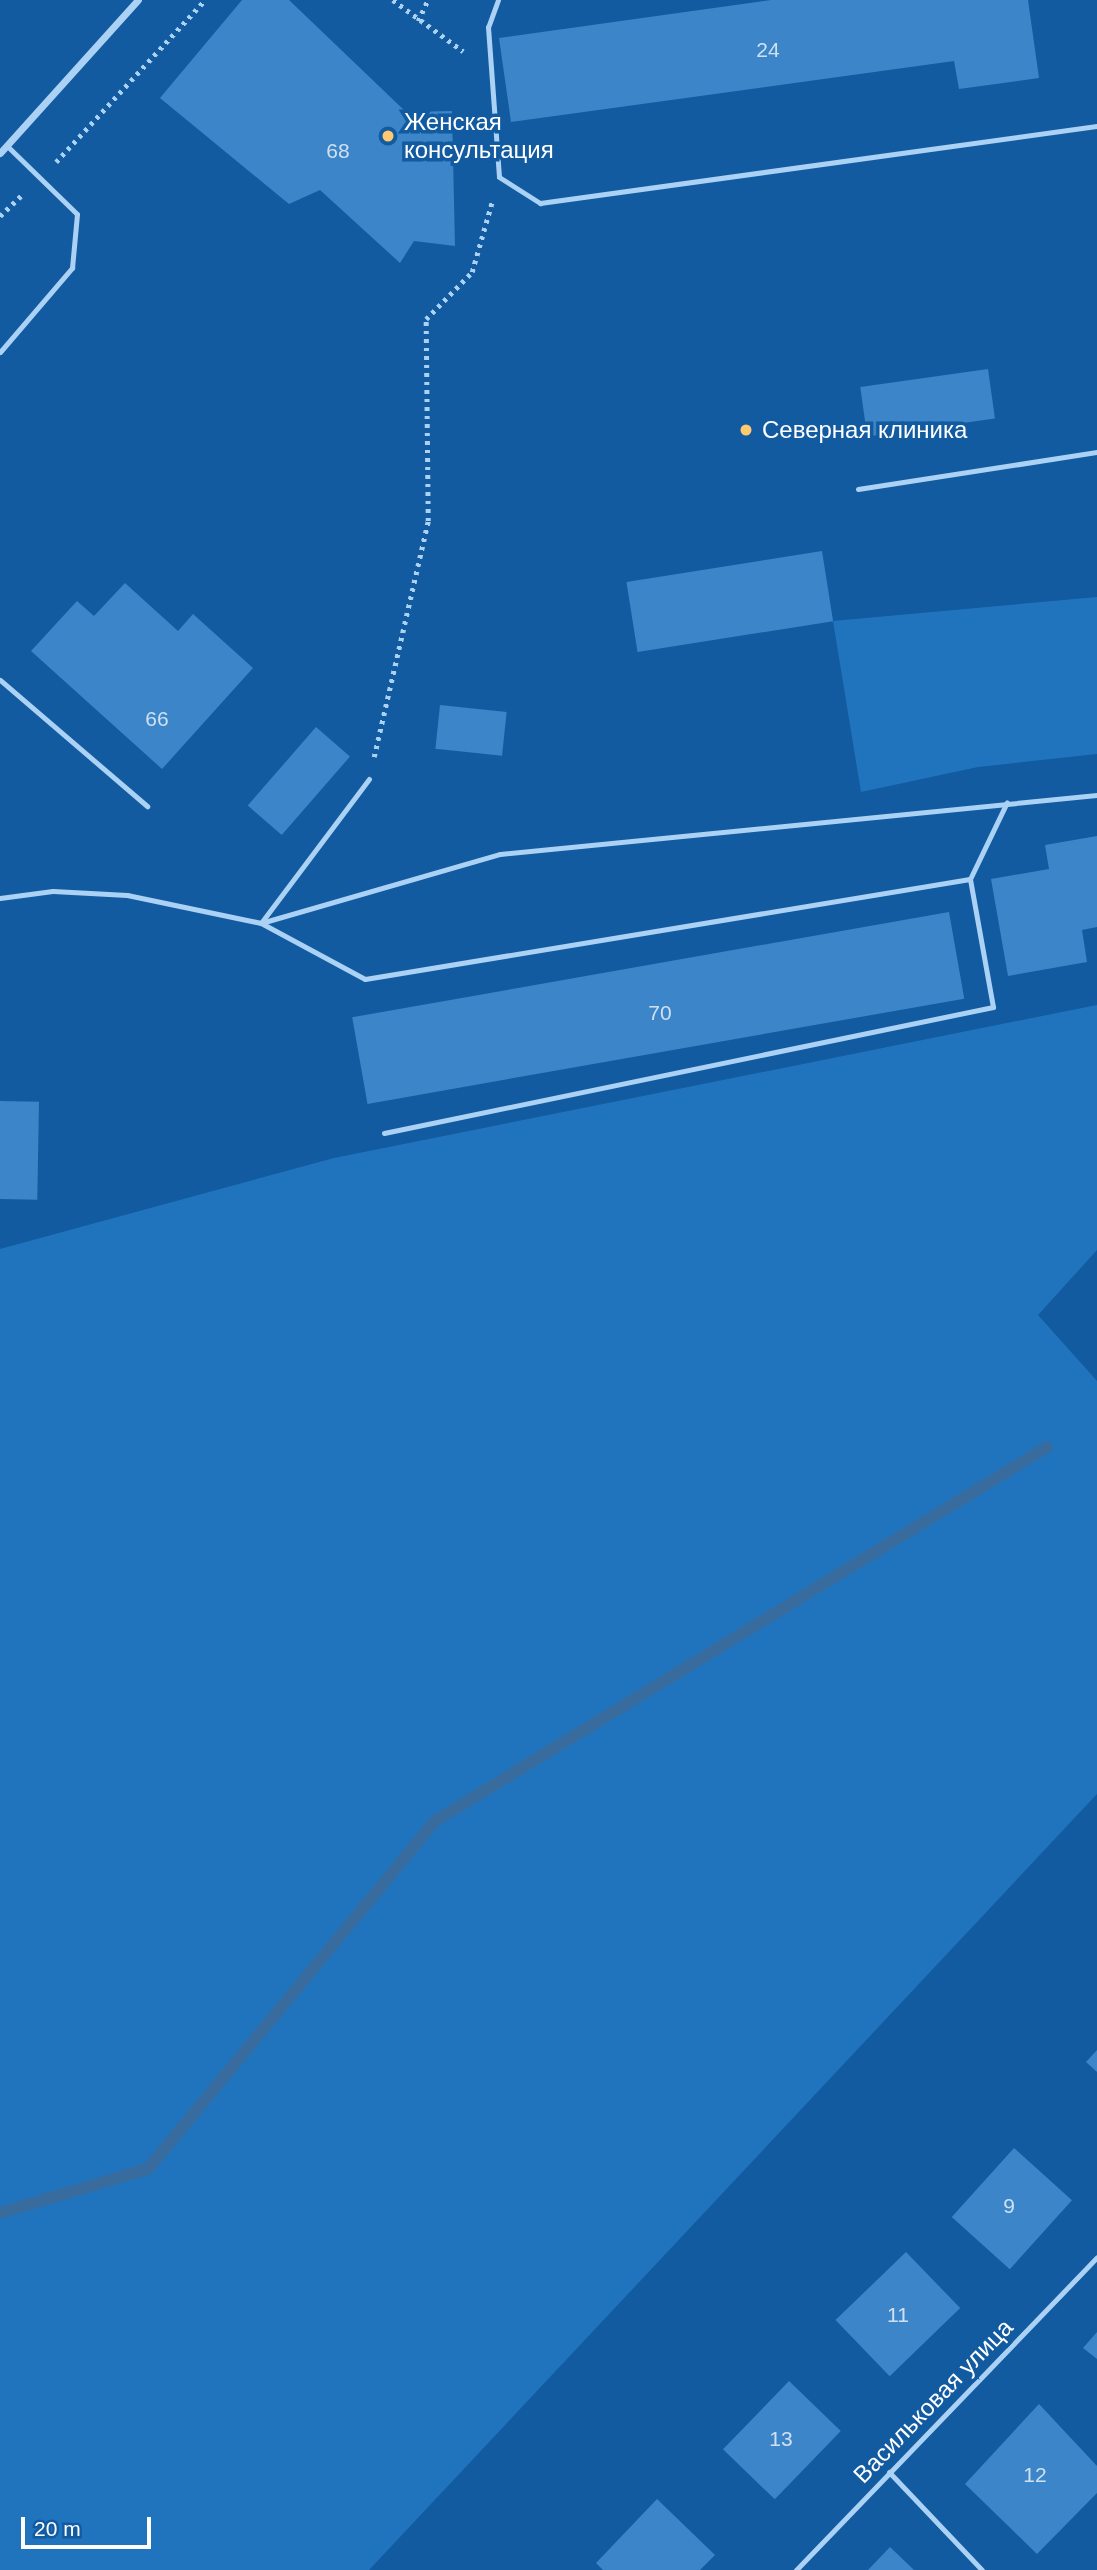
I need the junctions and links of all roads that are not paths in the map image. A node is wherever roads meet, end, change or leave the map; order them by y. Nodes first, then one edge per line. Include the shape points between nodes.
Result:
1 (138, 0) edge
2 (498, 0) edge
3 (1097, 126) edge
4 (8, 147) junction
5 (0, 153) edge
6 (0, 352) edge
7 (1097, 452) edge
8 (858, 489) dead end
9 (0, 680) edge
10 (369, 779) road end
11 (1097, 795) edge
12 (1007, 802) junction
13 (147, 806) dead end
14 (970, 879) junction
15 (0, 898) edge
16 (261, 923) junction
17 (384, 1133) dead end
18 (1097, 2257) edge
19 (889, 2472) junction
20 (796, 2570) edge
21 (982, 2570) edge

1 - 4 street
2 - 3 lane via 488,27 499,177 540,203
4 - 5 street
4 - 6 lane via 77,214 72,268
7 - 8 lane
9 - 13 lane
10 - 16 lane
11 - 12 lane
12 - 14 lane
12 - 16 lane via 500,855
14 - 16 lane via 365,979
14 - 17 lane via 993,1007
15 - 16 lane via 53,891 127,895
18 - 19 lane, Васильковая улица
19 - 20 lane, Васильковая улица
19 - 21 lane

